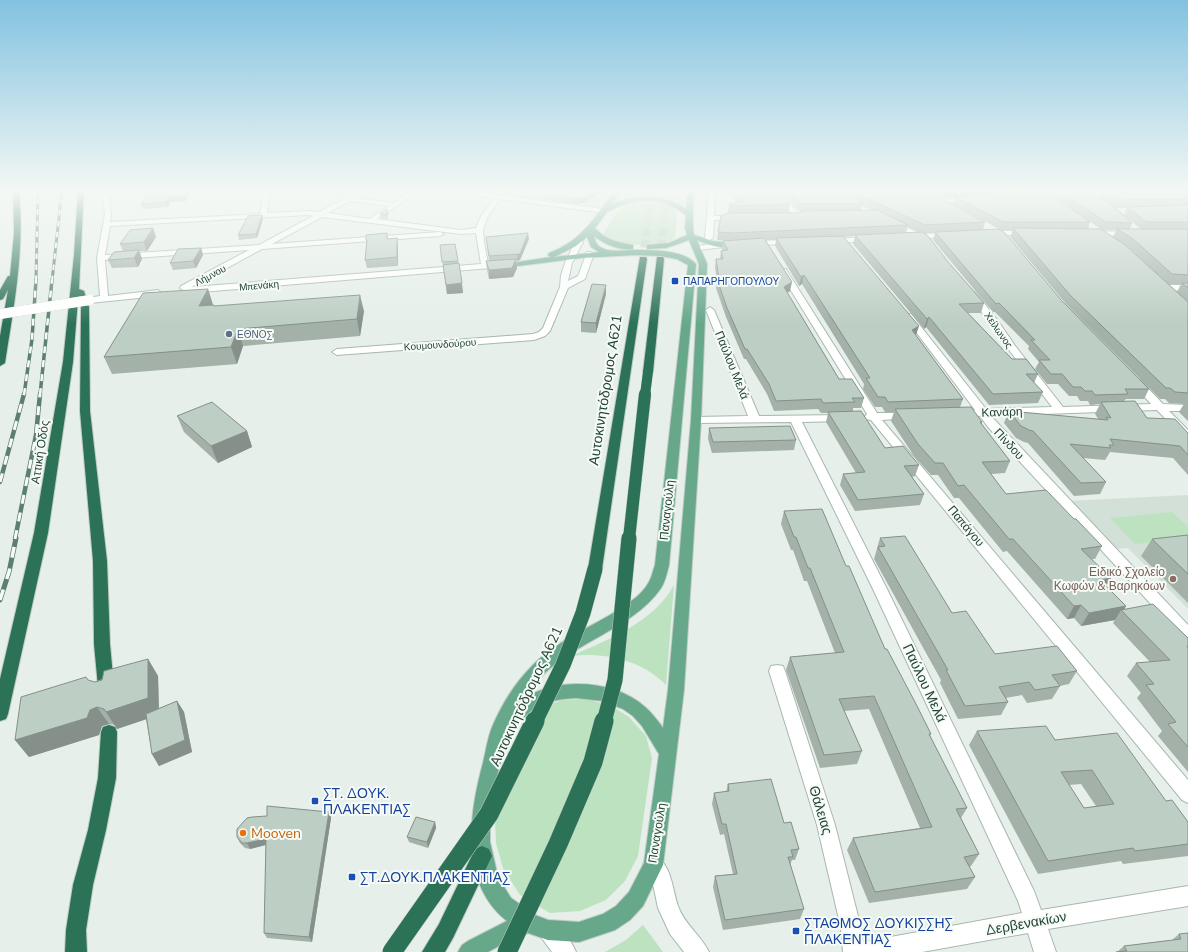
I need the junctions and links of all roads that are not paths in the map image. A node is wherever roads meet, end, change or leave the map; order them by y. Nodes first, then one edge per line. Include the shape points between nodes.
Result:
1 (18, 234) edge
2 (79, 234) edge
3 (105, 234) edge
4 (285, 234) edge
5 (429, 234) edge
6 (479, 234) edge
7 (586, 234) edge
8 (591, 234) edge
9 (596, 234) edge
10 (709, 234) edge
11 (916, 234) edge
12 (1001, 234) edge
13 (1101, 234) edge
14 (960, 235) edge
15 (691, 236) junction
16 (921, 237) junction
17 (709, 238) dead end
18 (907, 238) edge
19 (877, 239) edge
20 (825, 241) edge
21 (844, 241) junction
22 (579, 242) junction
23 (796, 242) edge
24 (1115, 243) edge
25 (736, 244) junction
26 (1011, 245) edge
27 (263, 247) junction
28 (934, 247) edge
29 (621, 249) junction
30 (690, 250) junction
31 (852, 250) edge
32 (602, 251) junction
33 (590, 254) junction
34 (662, 257) junction
35 (101, 258) junction
36 (571, 258) junction
37 (643, 259) tunnel mouth
38 (777, 262) edge
39 (518, 264) junction
40 (485, 266) junction
41 (14, 274) junction
42 (75, 275) junction
43 (564, 287) junction
44 (1188, 288) edge
45 (968, 290) edge
46 (173, 291) junction
47 (0, 297) edge
48 (104, 298) junction
49 (1177, 298) edge
50 (900, 307) edge
51 (710, 310) dead end
52 (0, 314) edge
53 (337, 352) dead end
54 (0, 363) edge
55 (1128, 374) edge
56 (1161, 407) junction
57 (1188, 408) edge
58 (1060, 410) junction
59 (968, 413) edge
60 (983, 413) junction
61 (923, 414) edge
62 (874, 417) junction
63 (794, 418) junction
64 (755, 419) junction
65 (696, 420) junction
66 (1188, 436) edge
67 (1188, 635) edge
68 (777, 671) dead end
69 (106, 691) edge
70 (0, 714) edge
71 (502, 726) junction
72 (109, 732) dead end
73 (668, 754) junction
74 (1188, 794) edge
75 (482, 856) junction
76 (653, 865) junction
77 (1188, 896) edge
78 (1035, 921) junction
79 (529, 923) junction
80 (548, 930) junction
81 (76, 952) edge
82 (392, 952) edge
83 (433, 952) edge
84 (469, 952) edge
85 (507, 952) edge
86 (566, 952) edge
87 (698, 952) edge
88 (854, 952) edge
89 (864, 952) edge
90 (1045, 952) edge

1 - 41 highway
2 - 42 highway, Αττική Οδός
3 - 35 street
4 - 27 street, Λήμνου
5 - 27 street
6 - 40 street
7 - 22 main road
8 - 32 main road via 592,244
9 - 29 main road
10 - 17 street
11 - 16 street
12 - 26 street
13 - 24 street
14 - 16 street
15 - 25 main road via 711,243
15 - 29 main road via 660,247
15 - 30 main road, Παναγούλη
16 - 18 street
16 - 28 street
19 - 21 street
20 - 21 street
21 - 31 street
22 - 36 street
22 - 39 main road via 556,254
23 - 25 street via 768,246
25 - 30 street
27 - 35 street
27 - 46 street, Λήμνου
29 - 32 main road
29 - 33 main road, Παναγούλη
29 - 34 main road, Παναγούλη
30 - 34 main road
30 - 65 main road, Παναγούλη via 703,264
32 - 33 main road
33 - 36 main road, Παναγούλη
33 - 43 street via 582,276
34 - 71 main road, Παναγούλη via 683,258 692,264 662,565 656,584 646,597 631,609 557,654 538,670 523,687
34 - 85 highway, bridge via 615,680 593,762
35 - 48 street
36 - 39 main road, Παναγούλη
36 - 43 street
37 - 82 highway, Αυτοκινητόδρομος Α621, bridge via 595,569 583,613 563,666 489,814
38 - 62 street, Παπάγου
39 - 40 street, Μπενάκη
40 - 46 street, Μπενάκη
41 - 47 highway
41 - 54 highway
42 - 69 highway via 85,307 85,411 100,561
42 - 70 highway, Αττική Οδός via 68,362 41,532
43 - 53 street, Κουμουνδούρου via 547,329 534,337
44 - 49 street via 1163,285
45 - 58 street, Χείλωνος
46 - 48 street, Μπενάκη
48 - 52 street, Μπενάκη, bridge
50 - 60 street, Πίνδου
51 - 64 street, Παύλου Μελά
55 - 56 street
56 - 57 street, Κανάρη
56 - 58 street, Κανάρη
56 - 66 street
58 - 60 street, Κανάρη
59 - 60 street, Κανάρη
60 - 67 street, Πίνδου
61 - 62 street
62 - 63 street
62 - 74 street, Παπάγου
63 - 64 street
63 - 78 street, Παύλου Μελά via 880,589 1027,898
64 - 65 street
65 - 73 main road, Παναγούλη via 676,690
68 - 88 street, Θάλειας via 826,825 851,928
71 - 73 main road via 536,699 559,692 593,692 620,700 638,711 654,729
71 - 75 main road, Παναγούλη via 480,812
72 - 81 highway via 107,778 83,885 76,930
73 - 76 main road, Παναγούλη
75 - 79 main road, Παναγούλη via 489,881 496,893 514,913
75 - 83 highway
76 - 80 main road, Παναγούλη via 636,899 623,913 608,923 579,932
76 - 87 street via 662,882 668,908 677,927
77 - 78 street, Δερβενακίων
78 - 89 street, Δερβενακίων
78 - 90 street, Παύλου Μελά
79 - 80 main road, Παναγούλη
79 - 84 main road via 504,931
80 - 86 street

